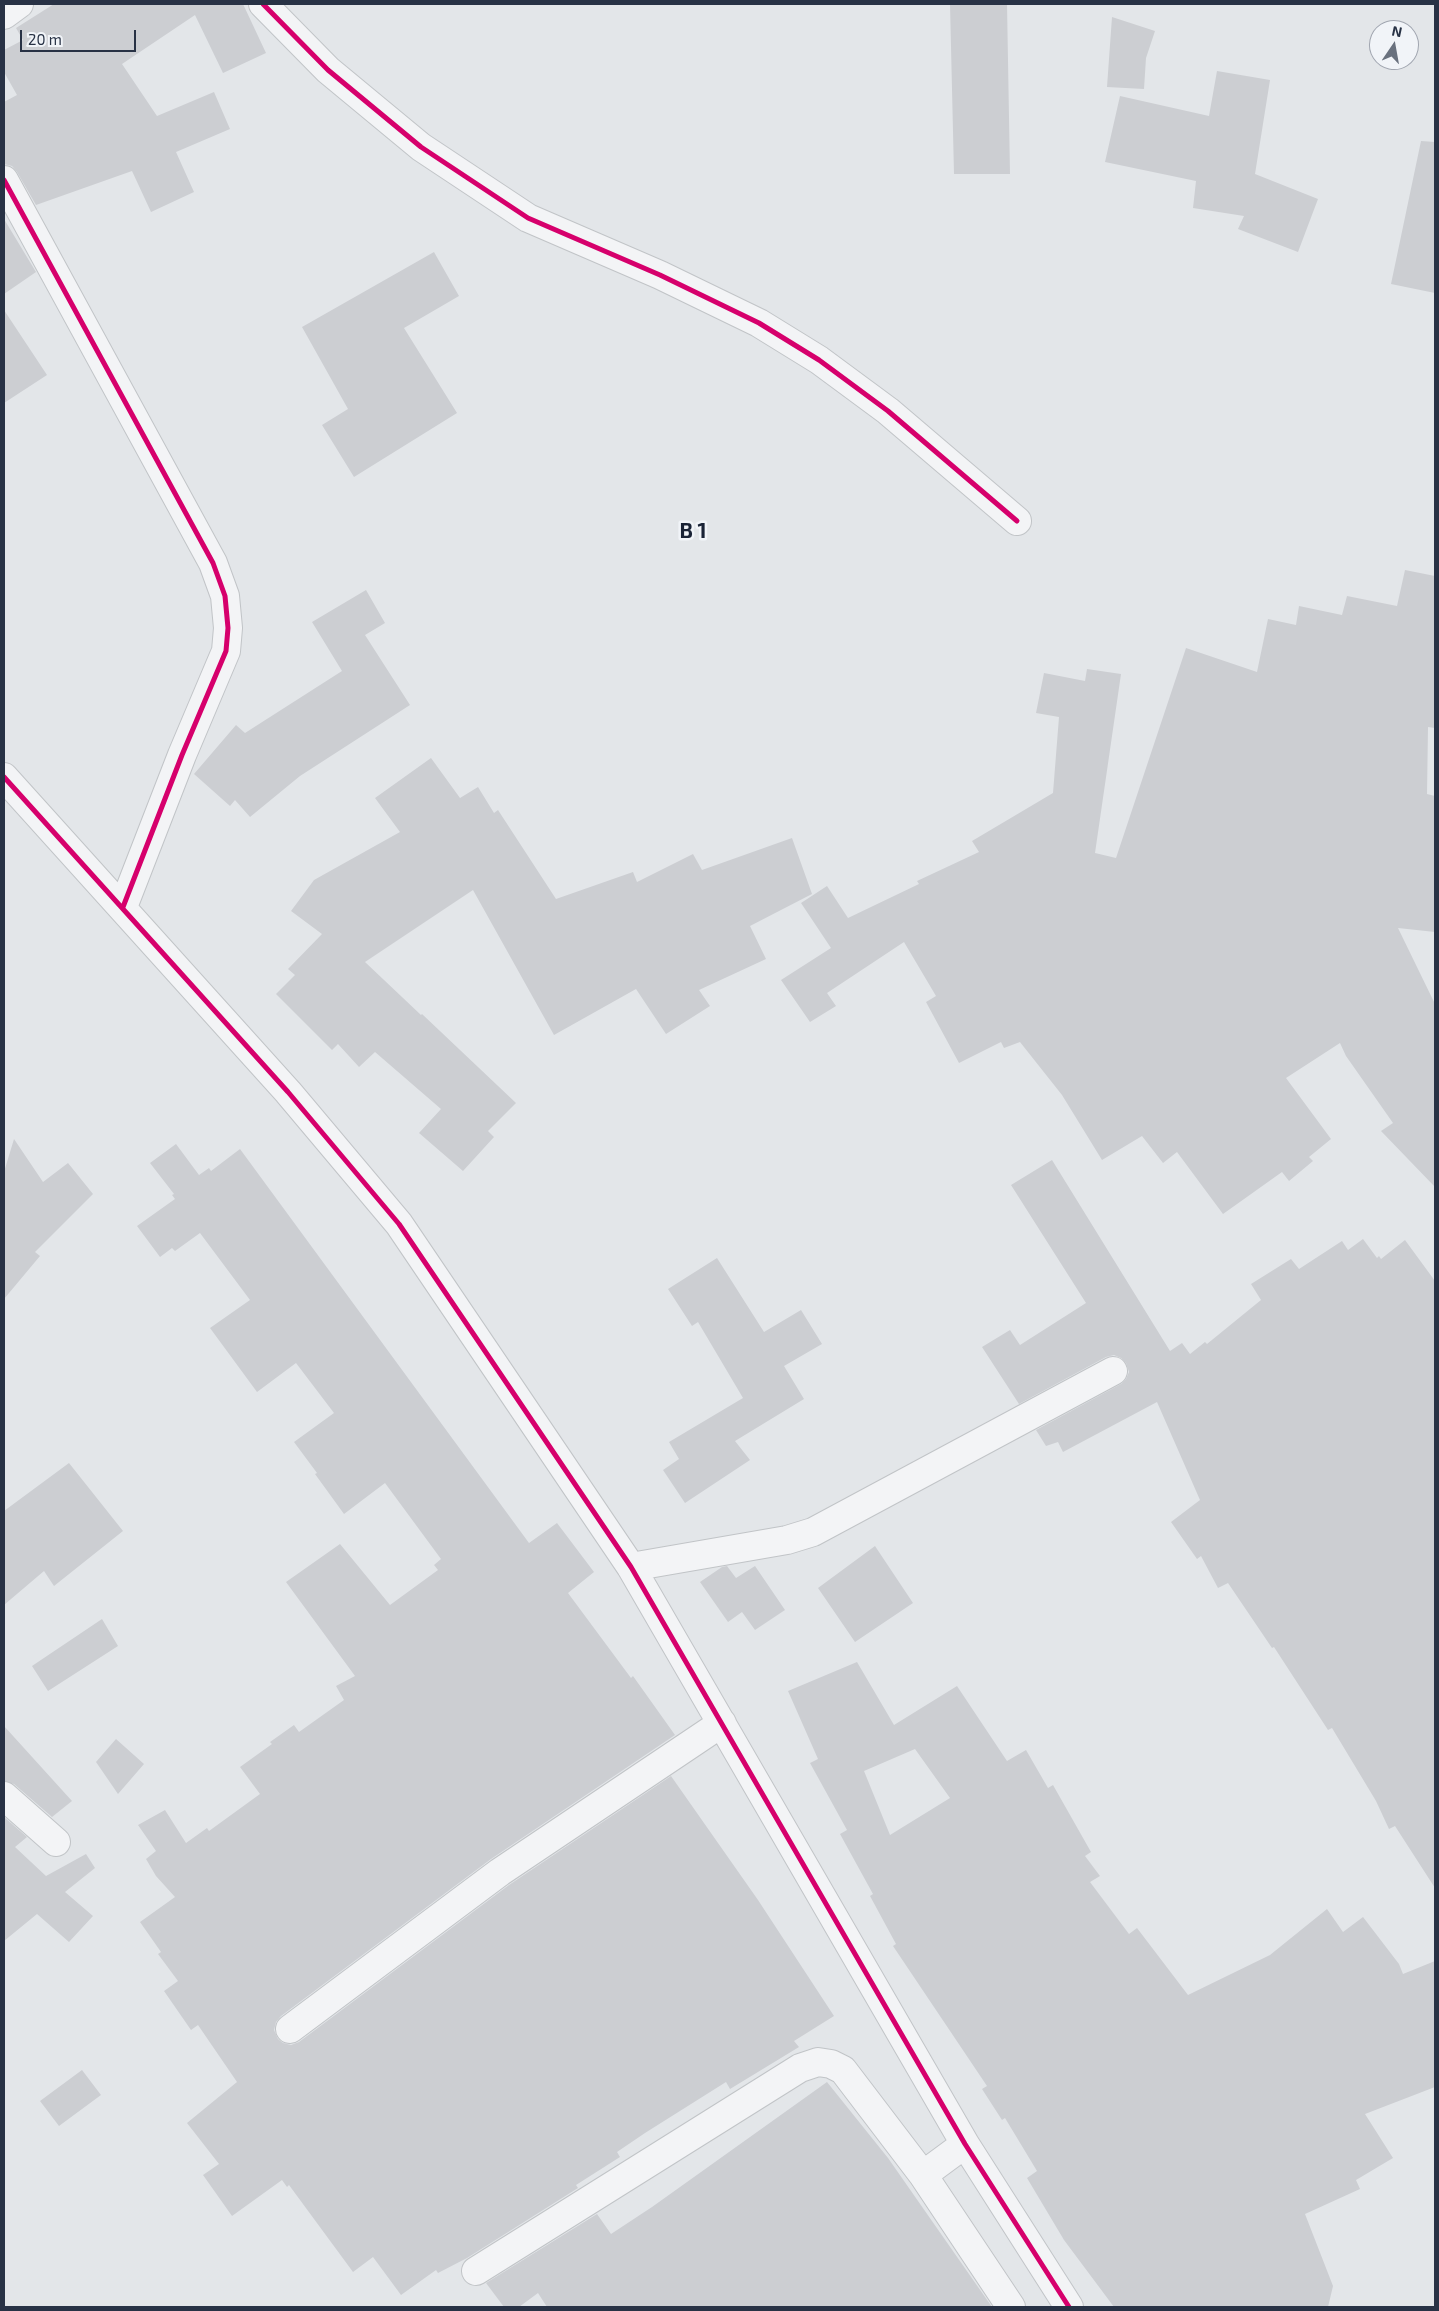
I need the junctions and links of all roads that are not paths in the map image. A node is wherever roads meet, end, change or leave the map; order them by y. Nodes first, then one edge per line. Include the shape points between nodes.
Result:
1 (19, 4) edge
2 (263, 4) edge
3 (4, 15) edge
4 (4, 180) edge
5 (1017, 521) dead end
6 (4, 777) edge
7 (123, 907) junction
8 (1112, 1371) dead end
9 (632, 1566) junction
10 (722, 1723) junction
11 (4, 1796) edge
12 (56, 1842) dead end
13 (290, 2030) dead end
14 (965, 2144) junction
15 (923, 2174) junction
16 (476, 2271) dead end
17 (1011, 2307) edge
18 (1069, 2307) edge

1 - 3 street
2 - 5 street via 328,70 421,147 528,218 759,323 819,360 888,411
4 - 7 street via 213,563 225,596 226,651
6 - 7 street
7 - 9 street via 288,1092 399,1224
8 - 9 street via 813,1532 787,1540
9 - 10 street
10 - 13 street via 500,1872
10 - 14 street
11 - 12 street
14 - 15 street
14 - 18 street
15 - 16 street via 843,2070 818,2062 792,2074
15 - 17 street

